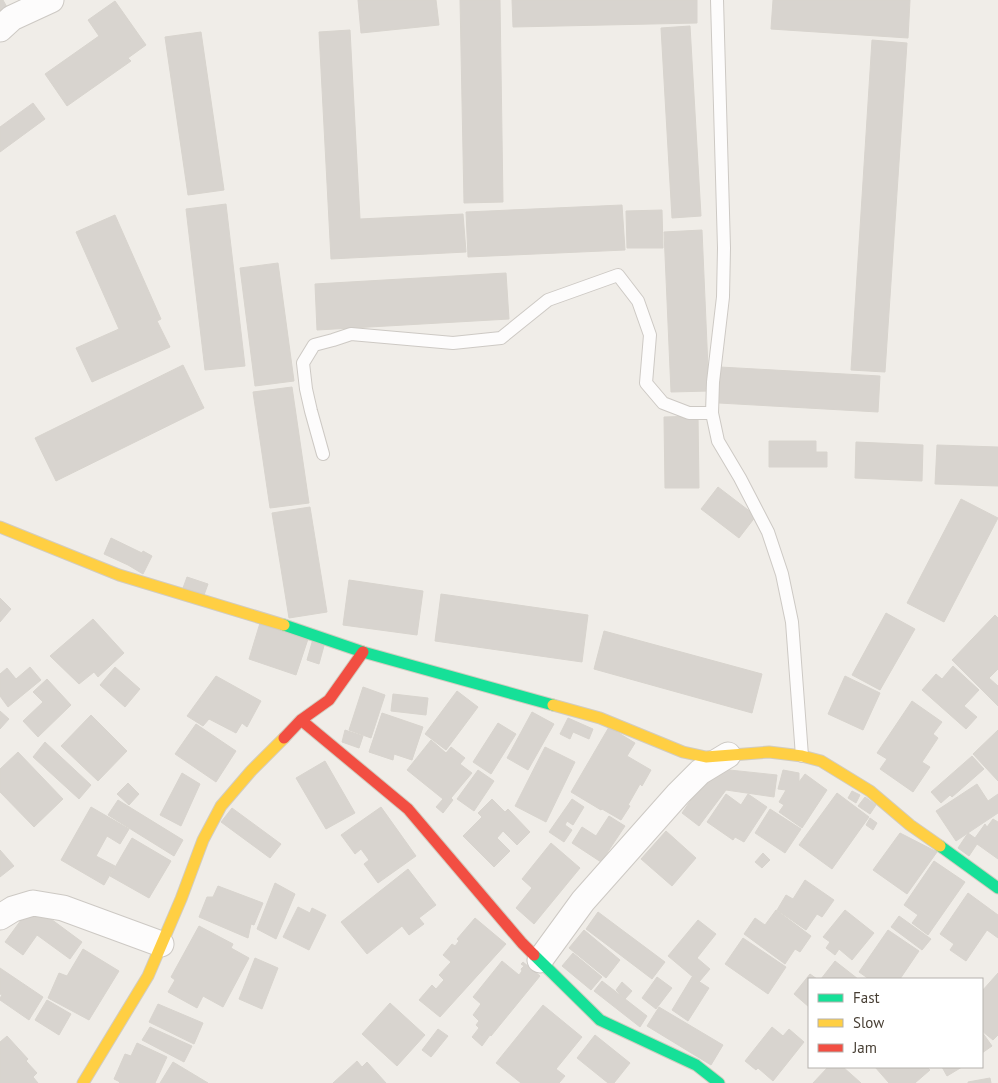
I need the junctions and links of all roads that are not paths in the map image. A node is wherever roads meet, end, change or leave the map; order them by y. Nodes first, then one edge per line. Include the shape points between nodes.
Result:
1 (51, 0) edge
2 (717, 0) edge
3 (0, 29) edge
4 (712, 413) junction
5 (322, 454) dead end
6 (0, 527) edge
7 (363, 652) junction
8 (301, 720) junction
9 (728, 755) junction
10 (802, 756) junction
11 (998, 888) edge
12 (0, 917) edge
13 (161, 944) junction
14 (540, 960) junction
15 (83, 1083) edge
16 (719, 1083) edge

1 - 3 street via 12,18
2 - 4 lane via 724,248 723,297
4 - 5 lane via 689,413 663,404 646,383 650,335 638,300 618,275 548,300 501,338 454,343 351,334 314,345 303,363
4 - 10 lane via 718,441 768,532 782,574 792,622
6 - 7 street via 119,575
7 - 8 street via 329,700
7 - 9 street via 600,718 683,752
8 - 13 street via 221,806 203,840
8 - 14 street via 408,809
9 - 10 street via 769,752
9 - 14 street via 700,772 678,794 583,901
10 - 11 street via 821,761 870,791 910,825
12 - 13 street via 32,903 63,908
13 - 15 street via 148,976
14 - 16 street via 600,1020 696,1065

